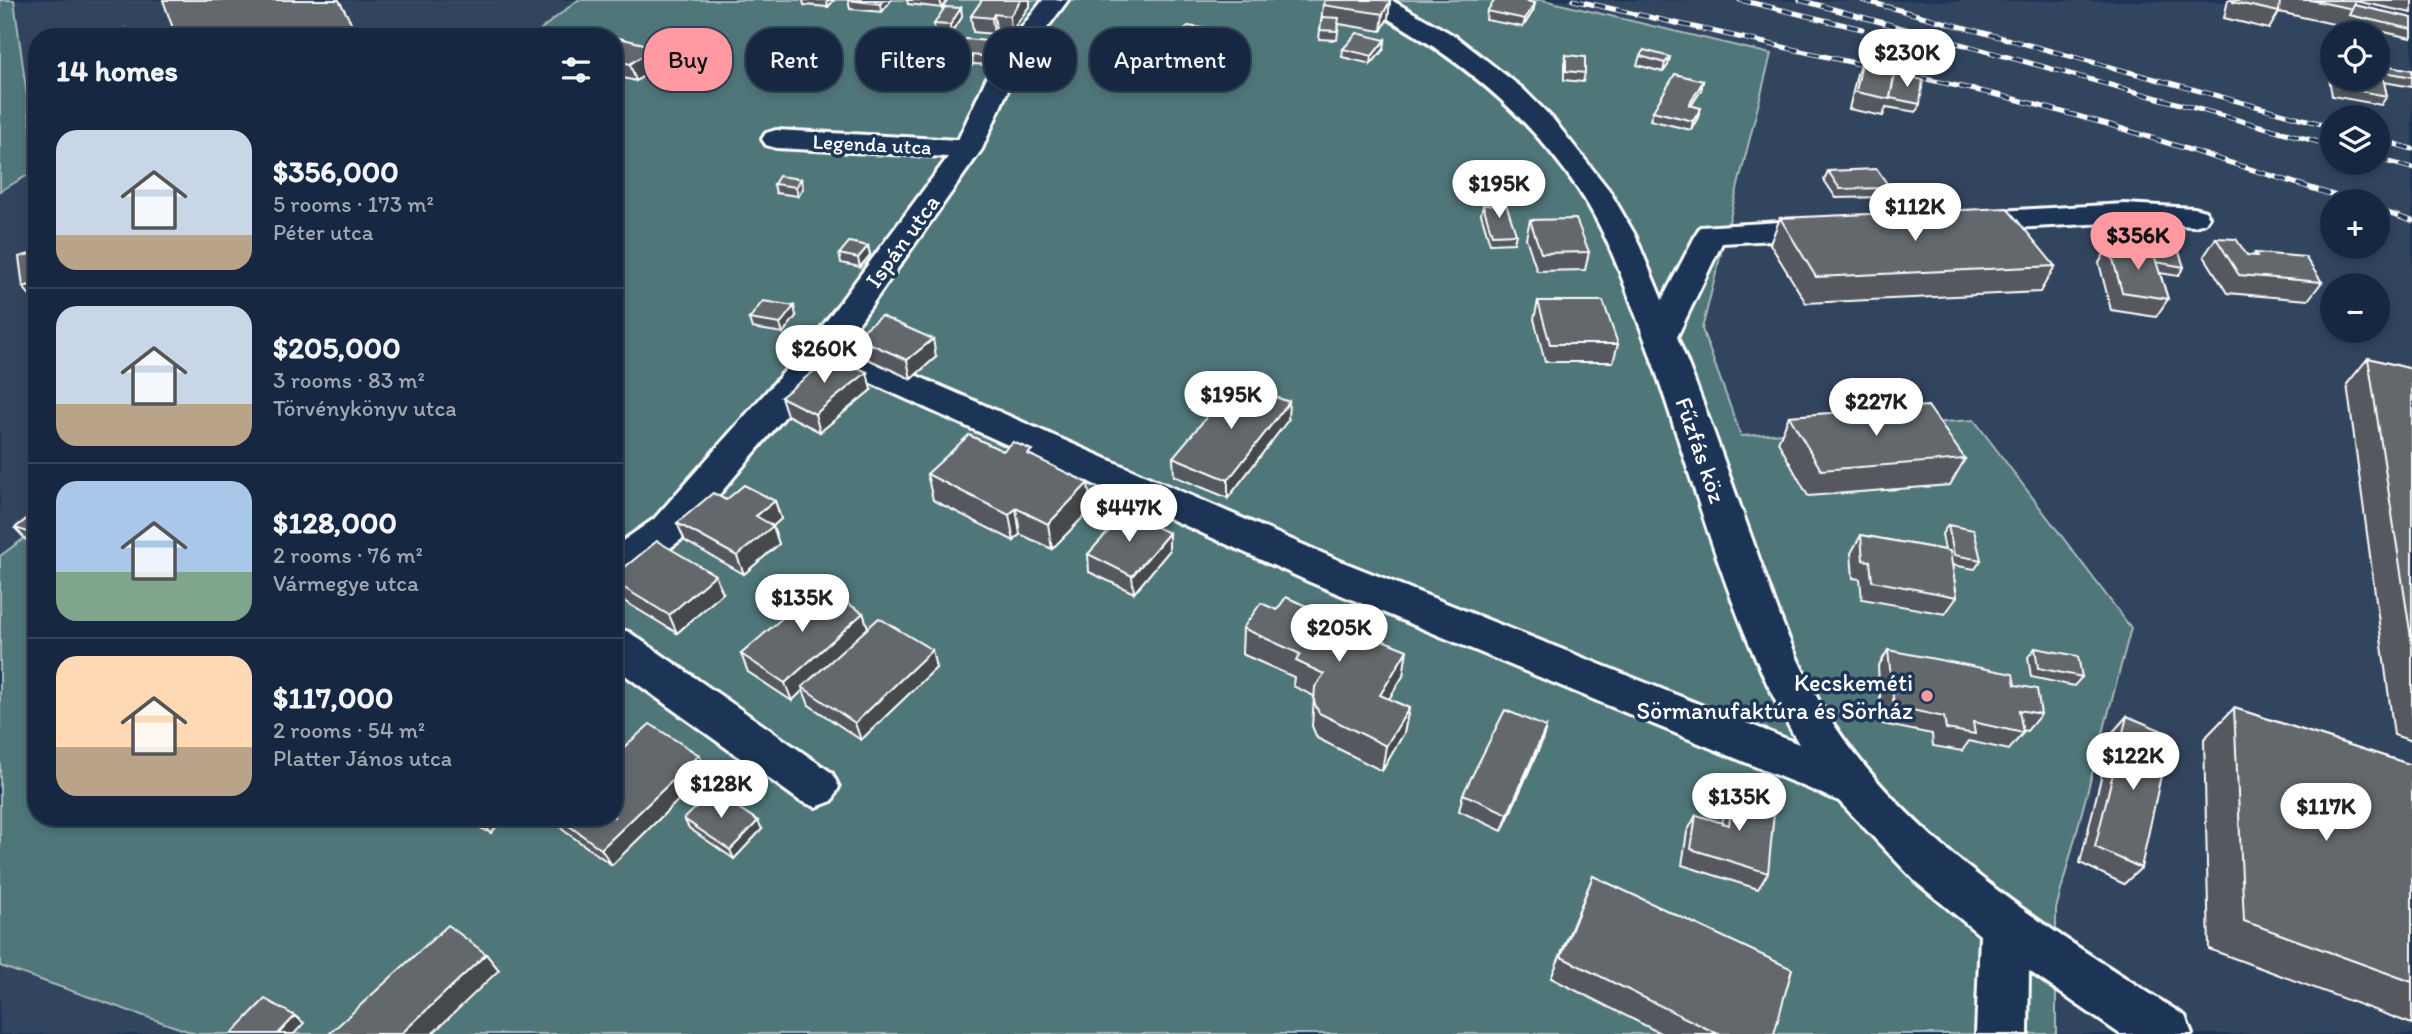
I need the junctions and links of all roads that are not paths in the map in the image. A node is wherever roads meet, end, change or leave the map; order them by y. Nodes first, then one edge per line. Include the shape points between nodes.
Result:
1 (1056, 0) edge
2 (1372, 0) edge
3 (776, 139) dead end
4 (968, 149) junction
5 (2193, 217) dead end
6 (1934, 223) edge
7 (1851, 227) edge
8 (1661, 336) junction
9 (824, 348) junction
10 (623, 561) edge
11 (623, 650) edge
12 (816, 787) dead end
13 (1858, 789) junction
14 (2005, 928) junction
15 (2002, 1034) edge
16 (2166, 1034) edge

1 - 4 street, Ispán utca via 1005,66
2 - 8 street, Fűzfás köz via 1468,58 1548,129 1616,228
3 - 4 street, Legenda utca
4 - 9 street, Ispán utca
5 - 6 street via 2125,213
7 - 8 street via 1711,234
8 - 13 street, Fűzfás köz via 1769,648 1819,738
9 - 10 street, Ispán utca via 667,529
9 - 13 street via 1324,571
11 - 12 street
13 - 14 street, Fűzfás köz via 1907,842
14 - 15 street
14 - 16 street, Fűzfás köz

